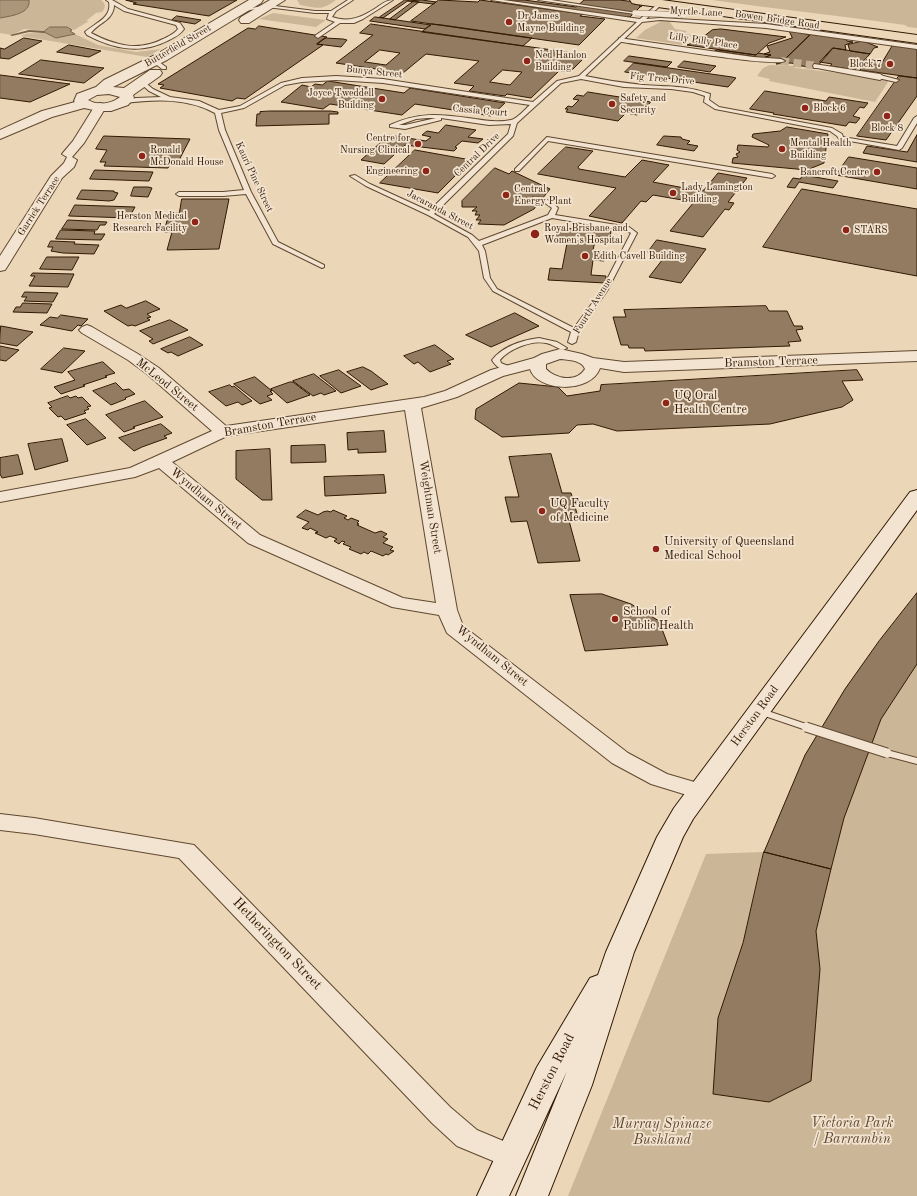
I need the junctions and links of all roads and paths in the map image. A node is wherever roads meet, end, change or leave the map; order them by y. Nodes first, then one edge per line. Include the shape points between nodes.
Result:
1 (351, 0) edge
2 (391, 0) edge
3 (493, 0) edge
4 (540, 0) edge
5 (571, 0) edge
6 (636, 0) edge
7 (686, 0) edge
8 (109, 1) edge
9 (661, 2) edge
10 (269, 5) edge
11 (290, 8) junction
12 (332, 12) junction
13 (683, 15) junction
14 (329, 18) junction
15 (340, 21) junction
16 (642, 21) junction
17 (917, 33) edge
18 (318, 36) dead end
19 (917, 39) edge
20 (622, 40) junction
21 (917, 43) edge
22 (917, 47) edge
23 (781, 61) tunnel mouth
24 (159, 65) junction
25 (817, 66) tunnel mouth
26 (581, 77) junction
27 (880, 77) joint
28 (896, 80) dead end
29 (142, 82) junction
30 (99, 90) junction
31 (125, 97) junction
32 (174, 99) junction
33 (83, 102) junction
34 (535, 104) junction
35 (100, 107) junction
36 (218, 112) junction
37 (445, 117) junction
38 (917, 118) edge
39 (514, 122) junction
40 (0, 135) edge
41 (517, 170) dead end
42 (353, 176) dead end
43 (772, 176) dead end
44 (248, 192) junction
45 (180, 194) dead end
46 (535, 198) dead end
47 (430, 214) junction
48 (551, 216) junction
49 (478, 244) junction
50 (322, 266) dead end
51 (0, 267) edge
52 (87, 330) dead end
53 (557, 352) junction
54 (917, 356) edge
55 (588, 365) junction
56 (503, 372) junction
57 (412, 404) junction
58 (223, 432) junction
59 (160, 461) junction
60 (917, 496) edge
61 (0, 497) edge
62 (447, 610) junction
63 (758, 711) junction
64 (917, 761) edge
65 (700, 791) junction
66 (0, 822) edge
67 (620, 952) junction
68 (510, 1156) junction
69 (493, 1196) edge
70 (532, 1196) edge

1 - 12 lane
2 - 15 lane via 360,20
3 - 16 lane, Myrtle Lane
4 - 13 lane, bridge via 635,13
5 - 13 lane, bridge
6 - 9 highway, Bowen Bridge Road
7 - 17 highway, Bowen Bridge Road
8 - 8 lane via 123,9 178,24 182,29 151,47 136,48 106,43 88,32 110,14 112,8
9 - 16 lane
9 - 19 highway, Bowen Bridge Road
10 - 11 lane
10 - 11 lane
10 - 14 lane
10 - 24 street, Butterfield Street
10 - 24 street, Butterfield Street via 238,11
11 - 12 lane
12 - 14 lane
13 - 21 lane via 761,21
14 - 15 lane
15 - 18 lane
16 - 20 lane
16 - 22 lane, Myrtle Lane via 660,19 766,26
20 - 23 street, Lilly Pilly Place
20 - 26 lane
24 - 29 street, Butterfield Street
24 - 30 street, Butterfield Street via 109,83
25 - 27 street
26 - 34 lane, Central Drive via 559,82
26 - 38 lane, Fig Tree Drive via 624,85 694,90 708,95 706,101 717,108 832,130 841,138 899,148
27 - 28 lane
29 - 31 street, Butterfield Street
29 - 32 lane via 149,90
30 - 31 street via 114,90
30 - 33 street, Butterfield Street via 86,94
31 - 32 lane
31 - 35 street via 117,104
32 - 36 lane via 208,106
33 - 35 street
33 - 40 street via 47,114
34 - 36 lane, Bunya Street via 361,78 329,78 283,84 242,107
34 - 39 lane, Central Drive
35 - 51 street, Garrick Terrace via 69,157 70,164 57,176
36 - 44 lane, Kauri Pine Street via 222,130
37 - 37 lane, Cassia Court via 405,127 392,126 411,117
37 - 39 lane, Cassia Court via 491,123
39 - 47 lane, Central Drive via 511,135
41 - 43 lane via 547,139
42 - 47 lane, Jacaranda Street
44 - 45 lane
44 - 50 lane, Kauri Pine Street via 275,243
46 - 48 lane via 544,200 555,208
47 - 49 lane, Jacaranda Street via 470,236
48 - 49 lane
48 - 53 lane, Fourth Avenue via 629,229 634,233 604,291
49 - 53 lane, Jacaranda Street via 482,251 487,278 495,290
52 - 58 street, McLeod Street via 153,371
53 - 55 street, Fourth Avenue
53 - 55 street via 570,354
53 - 55 street, Bramston Terrace via 550,379 568,382 577,380
53 - 56 street, Bramston Terrace
53 - 56 lane via 548,340 533,340 498,356 496,360
54 - 55 street, Bramston Terrace via 624,367
56 - 57 street, Bramston Terrace via 451,394
57 - 58 street, Bramston Terrace
57 - 62 street, Weightman Street
58 - 59 street, Bramston Terrace
59 - 61 street, Bramston Terrace via 129,473
59 - 62 street, Wyndham Street via 254,539 399,603
60 - 63 street, Herston Road
62 - 65 street, Wyndham Street via 454,628 620,758 660,779
63 - 64 lane, bridge
63 - 65 street, Herston Road
65 - 67 street, Herston Road via 670,837
66 - 68 street, Hetherington Street via 186,851 441,1115 467,1138
67 - 68 street, Herston Road via 558,1056
67 - 70 street, Herston Road via 578,1085
68 - 69 street, Herston Road

